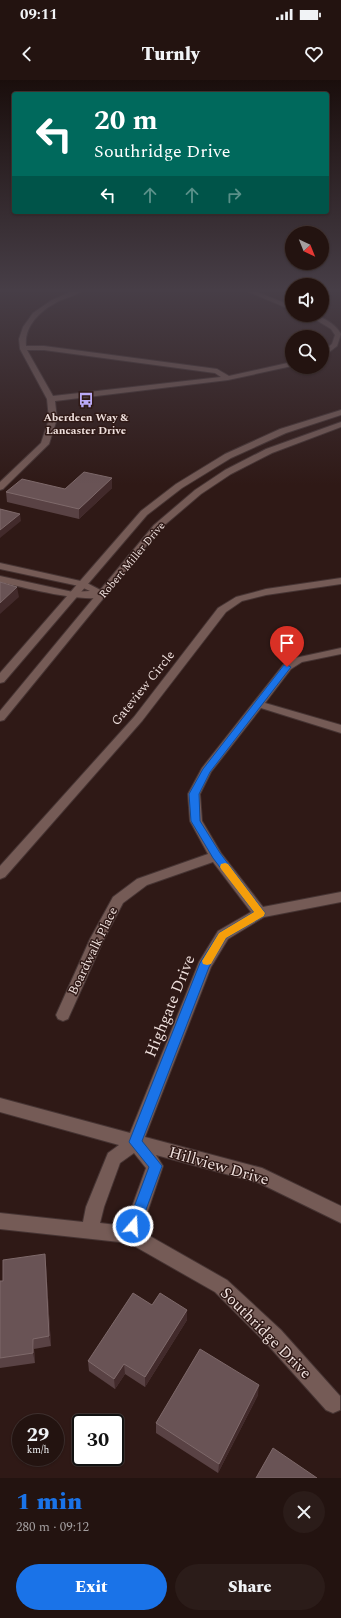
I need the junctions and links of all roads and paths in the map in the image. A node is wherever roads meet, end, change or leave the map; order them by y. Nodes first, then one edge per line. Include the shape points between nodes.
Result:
1 (27, 355) edge
2 (98, 355) edge
3 (285, 366) edge
4 (228, 378) junction
5 (51, 399) junction
6 (341, 412) edge
7 (341, 424) edge
8 (0, 472) edge
9 (13, 474) junction
10 (0, 487) edge
11 (0, 566) edge
12 (0, 579) edge
13 (341, 581) edge
14 (82, 584) junction
15 (103, 594) junction
16 (73, 595) junction
17 (341, 651) edge
18 (0, 680) edge
19 (258, 704) junction
20 (0, 718) edge
21 (341, 729) edge
22 (216, 856) junction
23 (0, 874) edge
24 (341, 897) edge
25 (260, 913) junction
26 (63, 1015) dead end
27 (0, 1105) edge
28 (135, 1142) junction
29 (341, 1215) edge
30 (0, 1221) edge
31 (90, 1230) junction
32 (131, 1235) junction
33 (333, 1403) dead end

1 - 5 street
2 - 4 street via 217,371
3 - 4 street
4 - 5 street
5 - 9 street via 53,419 45,444
6 - 14 street, Robert Miller Drive via 283,431 249,446 208,467 179,486 144,513
7 - 15 street, Robert Miller Drive via 269,451 228,472 198,492 157,527
8 - 9 street
9 - 10 street
11 - 14 street
12 - 16 street
13 - 23 street, Gateview Circle via 266,592 239,599 222,610 138,719
14 - 15 street
14 - 16 street, Robert Miller Drive
15 - 16 street
15 - 20 street, Robert Miller Drive
16 - 18 street, Robert Miller Drive
17 - 19 street via 299,660 287,667
19 - 21 street
19 - 22 street via 206,771 194,794 196,821
22 - 25 street
22 - 26 street, Boardwalk Place via 142,882 118,900 97,939
24 - 25 street, Highgate Drive
25 - 28 street, Highgate Drive via 222,935 204,966
27 - 28 street, Hillview Drive
28 - 29 street, Hillview Drive via 262,1176
28 - 31 street via 114,1158 94,1207
28 - 32 street via 155,1166
30 - 31 street, Southridge Drive
31 - 32 street, Southridge Drive
32 - 33 street, Southridge Drive via 221,1286 274,1336

